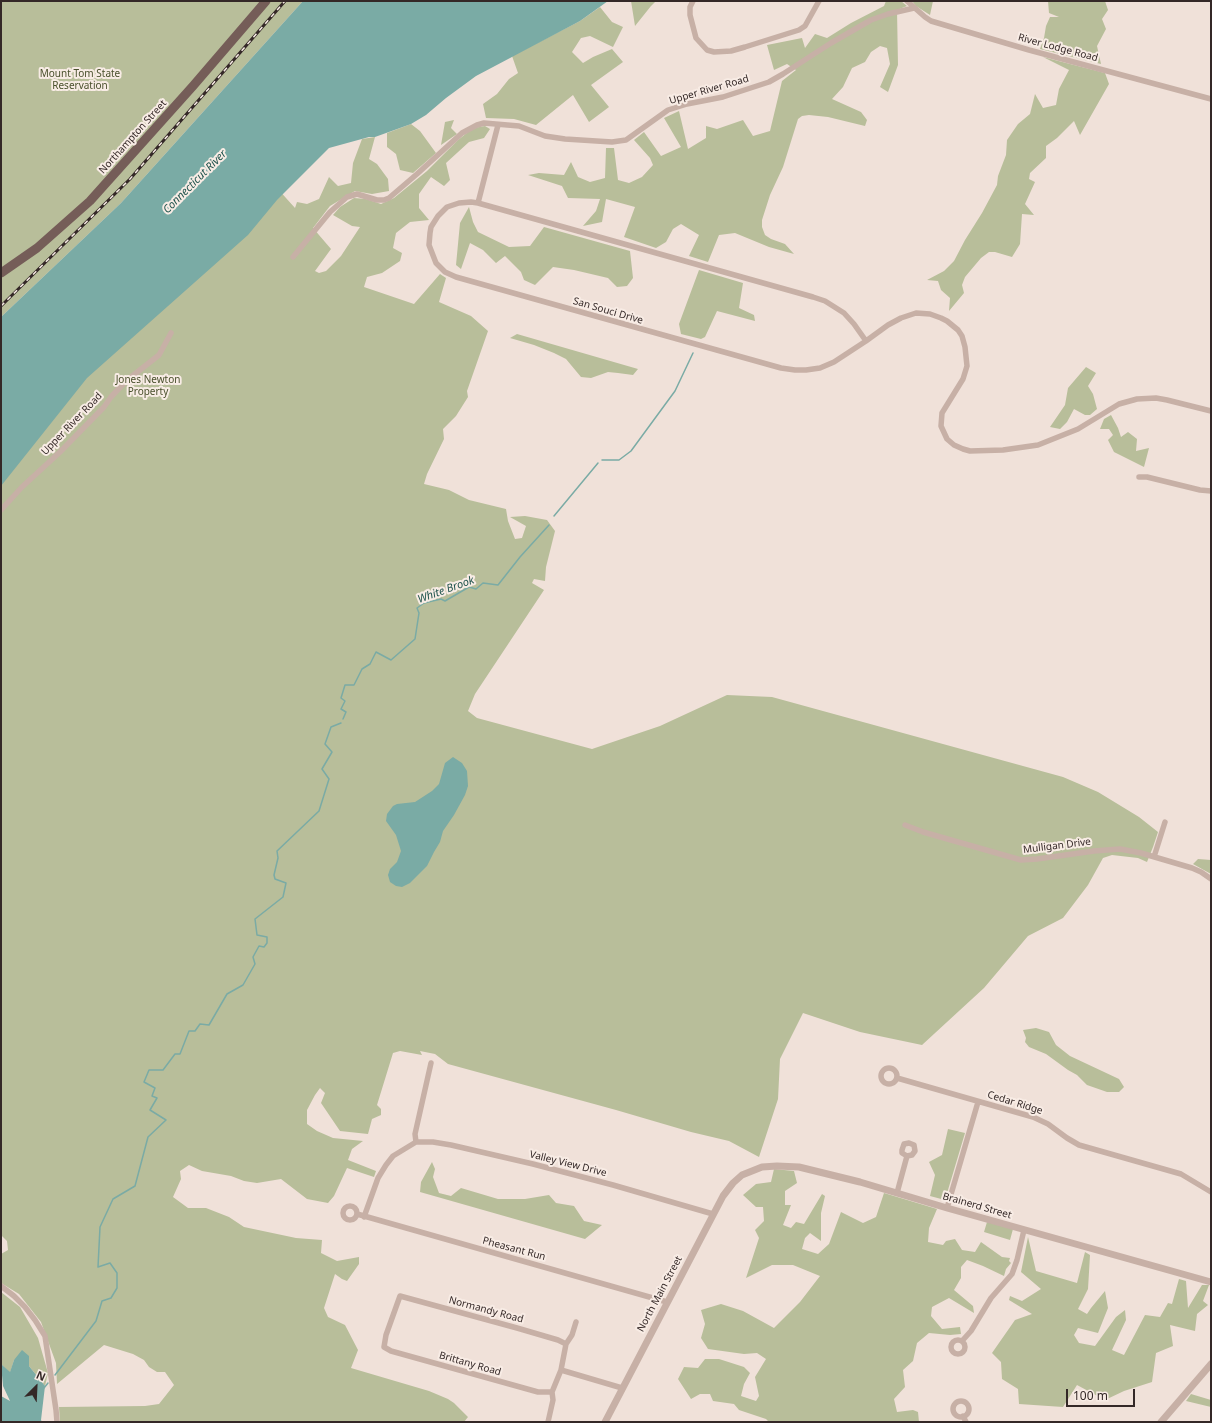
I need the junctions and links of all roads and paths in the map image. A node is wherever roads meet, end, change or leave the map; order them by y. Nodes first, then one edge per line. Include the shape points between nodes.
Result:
1 (266, 1) edge
2 (693, 1) edge
3 (819, 1) edge
4 (907, 1) edge
5 (914, 8) junction
6 (1211, 99) edge
7 (498, 125) junction
8 (478, 203) junction
9 (293, 257) dead end
10 (1, 273) edge
11 (171, 333) dead end
12 (866, 341) junction
13 (1211, 411) edge
14 (1139, 477) dead end
15 (1211, 491) edge
16 (1, 510) edge
17 (1165, 822) dead end
18 (905, 825) dead end
19 (1154, 857) junction
20 (1211, 879) edge
21 (431, 1063) dead end
22 (897, 1078) dead end
23 (978, 1102) junction
24 (416, 1142) junction
25 (907, 1156) dead end
26 (738, 1178) joint
27 (1211, 1192) edge
28 (897, 1193) junction
29 (948, 1208) junction
30 (357, 1214) dead end
31 (713, 1214) junction
32 (364, 1217) junction
33 (1024, 1230) junction
34 (1211, 1282) edge
35 (1, 1286) edge
36 (667, 1302) junction
37 (576, 1322) dead end
38 (962, 1342) dead end
39 (566, 1344) junction
40 (384, 1346) joint
41 (1211, 1364) edge
42 (562, 1370) junction
43 (622, 1388) junction
44 (552, 1392) junction
45 (963, 1416) dead end
46 (56, 1422) edge
47 (548, 1422) edge
48 (605, 1422) edge
49 (966, 1422) edge
50 (1161, 1422) edge

1 - 10 main road, Northampton Street via 98,192 48,239
2 - 3 street via 690,15 696,38 707,50 714,52 745,47 799,30 805,26
4 - 5 street, River Lodge Road
5 - 6 street, River Lodge Road via 931,21
5 - 7 street, Upper River Road via 871,20 768,82 723,97 668,110 640,132 622,141 565,139 545,136 519,126
7 - 8 street
7 - 9 street, Upper River Road via 484,123 471,127 389,198 377,200 357,194 347,197 330,212
8 - 12 street, San Souci Drive via 825,301 844,313
8 - 12 street, San Souci Drive via 465,202 447,207 438,216 430,233 429,245 436,263 456,278 768,365 795,370 820,368
11 - 16 street, Upper River Road via 159,355 126,381 104,407
12 - 13 street, San Souci Drive via 888,325 916,313 941,318 958,330 965,347 967,366 963,379 942,413 941,426 944,434 954,445 970,451 1038,445 1078,429 1119,404 1137,399 1156,398
14 - 15 street
17 - 19 street
18 - 19 street, Mulligan Drive via 1020,860 1112,849
19 - 20 street, Mulligan Drive via 1198,870
21 - 24 street via 415,1132
22 - 23 street, Cedar Ridge
23 - 27 street, Cedar Ridge via 1033,1117 1079,1145 1181,1174
23 - 29 street
24 - 31 street, Valley View Drive via 445,1144 533,1164
24 - 32 street via 393,1156 386,1165 378,1178
25 - 28 street
26 - 28 street, Brainerd Street via 762,1167 784,1166 810,1169
26 - 31 street, North Main Street
28 - 29 street, Brainerd Street
29 - 33 street, Brainerd Street
30 - 32 street, Pheasant Run
31 - 36 street, North Main Street
32 - 36 street, Pheasant Run
33 - 34 street, Brainerd Street
33 - 38 street via 1012,1274 991,1298
35 - 46 street via 25,1307 45,1336
36 - 43 street, North Main Street
37 - 39 street
39 - 40 street, Normandy Road via 400,1296
39 - 42 street
40 - 44 street, Brittany Road via 401,1354 538,1392
41 - 50 street
42 - 43 street
42 - 44 street
43 - 48 street, North Main Street
44 - 47 street via 553,1400
45 - 49 street

